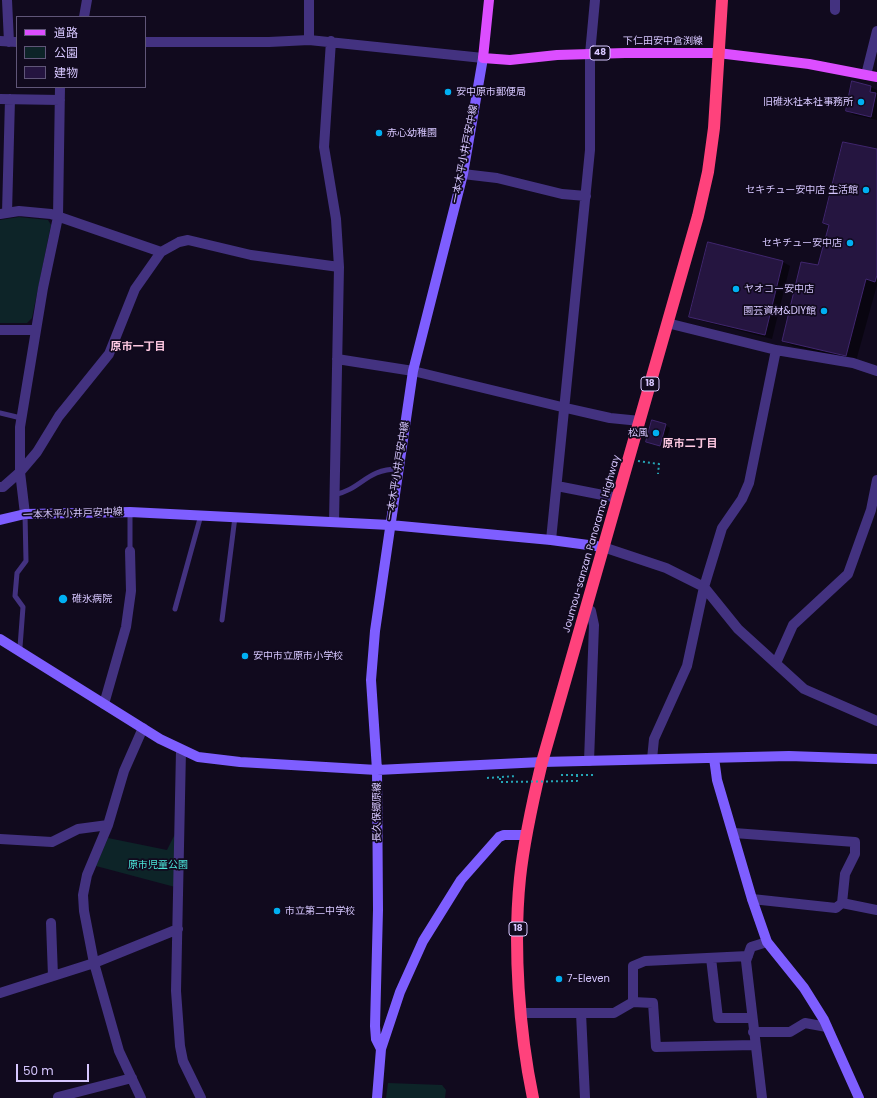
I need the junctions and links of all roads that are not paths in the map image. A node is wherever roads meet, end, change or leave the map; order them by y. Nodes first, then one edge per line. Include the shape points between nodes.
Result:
1 (7, 0) edge
2 (86, 0) edge
3 (309, 0) edge
4 (489, 0) edge
5 (594, 0) edge
6 (722, 0) edge
7 (84, 16) edge
8 (877, 31) edge
9 (309, 40) junction
10 (331, 41) junction
11 (9, 42) edge
12 (146, 42) edge
13 (718, 53) junction
14 (590, 54) junction
15 (483, 58) junction
16 (866, 75) junction
17 (877, 77) edge
18 (60, 88) edge
19 (5, 99) edge
20 (60, 100) junction
21 (463, 174) junction
22 (586, 196) junction
23 (4, 214) edge
24 (58, 216) junction
25 (162, 252) junction
26 (339, 266) junction
27 (667, 323) junction
28 (0, 330) edge
29 (36, 330) junction
30 (776, 350) junction
31 (337, 359) junction
32 (413, 371) junction
33 (877, 371) edge
34 (566, 408) junction
35 (0, 413) edge
36 (21, 418) junction
37 (640, 421) junction
38 (398, 469) junction
39 (20, 472) junction
40 (877, 480) edge
41 (558, 486) junction
42 (0, 487) edge
43 (334, 495) junction
44 (618, 498) junction
45 (130, 512) junction
46 (25, 514) junction
47 (201, 515) junction
48 (235, 517) junction
49 (0, 520) edge
50 (334, 522) junction
51 (390, 525) junction
52 (551, 540) junction
53 (603, 547) junction
54 (130, 551) joint
55 (704, 587) junction
56 (176, 609) dead end
57 (585, 610) junction
58 (222, 620) dead end
59 (0, 639) edge
60 (18, 650) junction
61 (776, 663) junction
62 (104, 704) junction
63 (877, 721) edge
64 (143, 728) junction
65 (181, 750) junction
66 (714, 758) junction
67 (652, 759) junction
68 (877, 759) edge
69 (589, 761) junction
70 (542, 762) junction
71 (377, 770) junction
72 (108, 825) junction
73 (734, 833) junction
74 (526, 835) junction
75 (0, 839) edge
76 (752, 899) junction
77 (842, 903) junction
78 (877, 910) edge
79 (51, 923) dead end
80 (178, 929) junction
81 (767, 942) junction
82 (748, 956) junction
83 (711, 958) junction
84 (94, 963) junction
85 (53, 976) junction
86 (0, 993) edge
87 (633, 1002) junction
88 (521, 1013) junction
89 (581, 1013) junction
90 (752, 1018) junction
91 (828, 1027) junction
92 (753, 1032) junction
93 (755, 1045) junction
94 (381, 1049) junction
95 (132, 1078) junction
96 (58, 1097) edge
97 (141, 1098) edge
98 (200, 1098) edge
99 (377, 1098) edge
100 (533, 1098) edge
101 (585, 1098) edge
102 (762, 1098) edge
103 (859, 1098) edge

1 - 11 street
2 - 7 street
3 - 9 street
4 - 15 main road
5 - 14 street
6 - 13 highway, Joumou-sanzan Panorama Highway / 18
8 - 16 street
9 - 10 street
9 - 12 street
10 - 15 street
10 - 26 street via 324,147 336,219
13 - 14 main road, 下仁田安中倉渕線 / 48
13 - 16 main road, 下仁田安中倉渕線 / 48 via 809,64
13 - 27 highway, Joumou-sanzan Panorama Highway / 18 via 714,128 708,172
14 - 15 main road, 下仁田安中倉渕線 / 48 via 510,60
14 - 22 street via 590,150
15 - 21 street, 一本木平小井戸安中線
16 - 17 main road, 下仁田安中倉渕線 / 48
18 - 20 street
19 - 20 street
19 - 23 street
20 - 24 street
21 - 22 street via 497,178 562,194
21 - 32 street, 一本木平小井戸安中線
22 - 34 street
23 - 24 street via 19,211
24 - 25 street
24 - 29 street
25 - 26 street via 188,240 250,255
25 - 39 street via 135,289 109,354 59,416 37,452
26 - 31 street
27 - 30 street
27 - 37 highway, Joumou-sanzan Panorama Highway / 18
28 - 29 street
29 - 36 street
30 - 33 street
30 - 55 street via 749,483 742,499 722,528
31 - 32 street
31 - 43 street
32 - 34 street
32 - 38 street, 一本木平小井戸安中線
34 - 37 street via 610,418
34 - 41 street
35 - 36 lane
36 - 39 street
37 - 44 highway, Joumou-sanzan Panorama Highway / 18
38 - 43 lane via 385,469 373,473 347,492
38 - 51 street, 一本木平小井戸安中線
39 - 42 street
39 - 46 street
40 - 61 street via 871,510 848,574 793,625
41 - 44 street
41 - 52 street
43 - 50 street
44 - 53 highway, Joumou-sanzan Panorama Highway / 18
45 - 46 street, 一本木平小井戸安中線
45 - 47 street, 一本木平小井戸安中線
45 - 54 lane
46 - 49 street, 一本木平小井戸安中線
46 - 60 lane via 26,561 17,573 15,596 23,607
47 - 48 street, 一本木平小井戸安中線
47 - 56 lane
48 - 50 street, 一本木平小井戸安中線
48 - 58 lane
50 - 51 street, 一本木平小井戸安中線
51 - 52 street
51 - 71 street, 長久保郷原線 via 371,680
52 - 53 street
53 - 55 street via 656,564
53 - 57 highway, Joumou-sanzan Panorama Highway / 18
54 - 62 street via 130,591 126,627
55 - 61 street via 738,629
55 - 67 street via 687,666 654,739
57 - 69 street via 591,611 594,625
57 - 70 highway, Joumou-sanzan Panorama Highway / 18
59 - 60 street
60 - 62 street
61 - 63 street via 804,689
62 - 64 street
64 - 65 street
64 - 72 street via 124,771
65 - 71 street via 198,757 240,762
65 - 80 street
66 - 67 street
66 - 68 street via 789,756
66 - 73 street
67 - 69 street
69 - 70 street
70 - 71 street
70 - 74 highway, Joumou-sanzan Panorama Highway / 18
71 - 94 street, 長久保郷原線 via 378,910 375,1026 376,1039
72 - 75 street via 78,829 52,842
72 - 84 street via 87,875 83,895
73 - 76 street
73 - 77 street via 855,842 855,854 845,874
74 - 88 highway, Joumou-sanzan Panorama Highway / 18 via 517,910
74 - 94 street via 499,837 461,880 423,941 400,992
76 - 77 street via 836,908
76 - 81 street
77 - 78 street
79 - 85 street
80 - 84 street
80 - 98 street via 176,991 180,1046 183,1061
81 - 82 street via 751,948
81 - 91 street via 804,988
82 - 83 street
82 - 90 street via 746,961
83 - 87 street via 645,960 633,966
83 - 90 street via 718,1018
84 - 85 street
84 - 95 street via 119,1052
85 - 86 street
87 - 89 street via 614,1013
87 - 93 street via 653,1003 656,1047
88 - 89 street
88 - 100 highway, Joumou-sanzan Panorama Highway / 18
89 - 101 street
90 - 92 street
91 - 92 street via 806,1023 790,1032
91 - 103 street
92 - 93 street
93 - 102 street
94 - 99 street, 長久保郷原線
95 - 96 street
95 - 97 street

